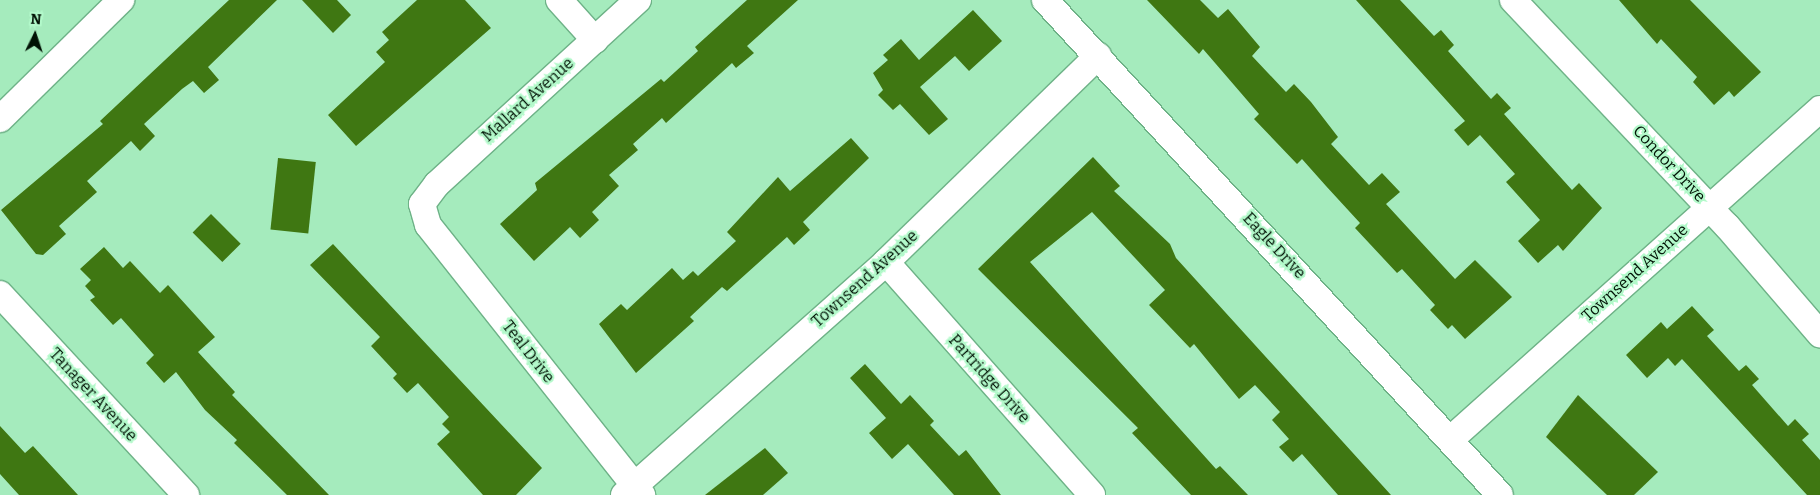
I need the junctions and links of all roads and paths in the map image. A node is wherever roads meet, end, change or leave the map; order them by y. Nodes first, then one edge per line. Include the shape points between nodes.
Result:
1 (122, 0) edge
2 (559, 0) edge
3 (638, 0) edge
4 (1045, 0) edge
5 (1513, 0) edge
6 (595, 40) junction
7 (1098, 56) junction
8 (1820, 108) edge
9 (0, 119) edge
10 (422, 204) joint
11 (1709, 206) junction
12 (886, 262) junction
13 (0, 294) edge
14 (1820, 334) edge
15 (1451, 439) junction
16 (633, 492) edge
17 (186, 495) edge
18 (1092, 495) edge
19 (1500, 495) edge

1 - 9 street
2 - 6 street
3 - 6 street, Mallard Avenue
4 - 7 street, Eagle Drive
5 - 11 street, Condor Drive
6 - 10 street, Mallard Avenue via 437,184
7 - 12 street, Townsend Avenue
7 - 15 street, Eagle Drive
8 - 11 street, Townsend Avenue
10 - 16 street, Teal Drive via 428,225
11 - 14 street, Condor Drive
11 - 15 street, Townsend Avenue
12 - 16 street, Townsend Avenue
12 - 18 street, Partridge Drive
13 - 17 street, Tanager Avenue
15 - 19 street, Eagle Drive

